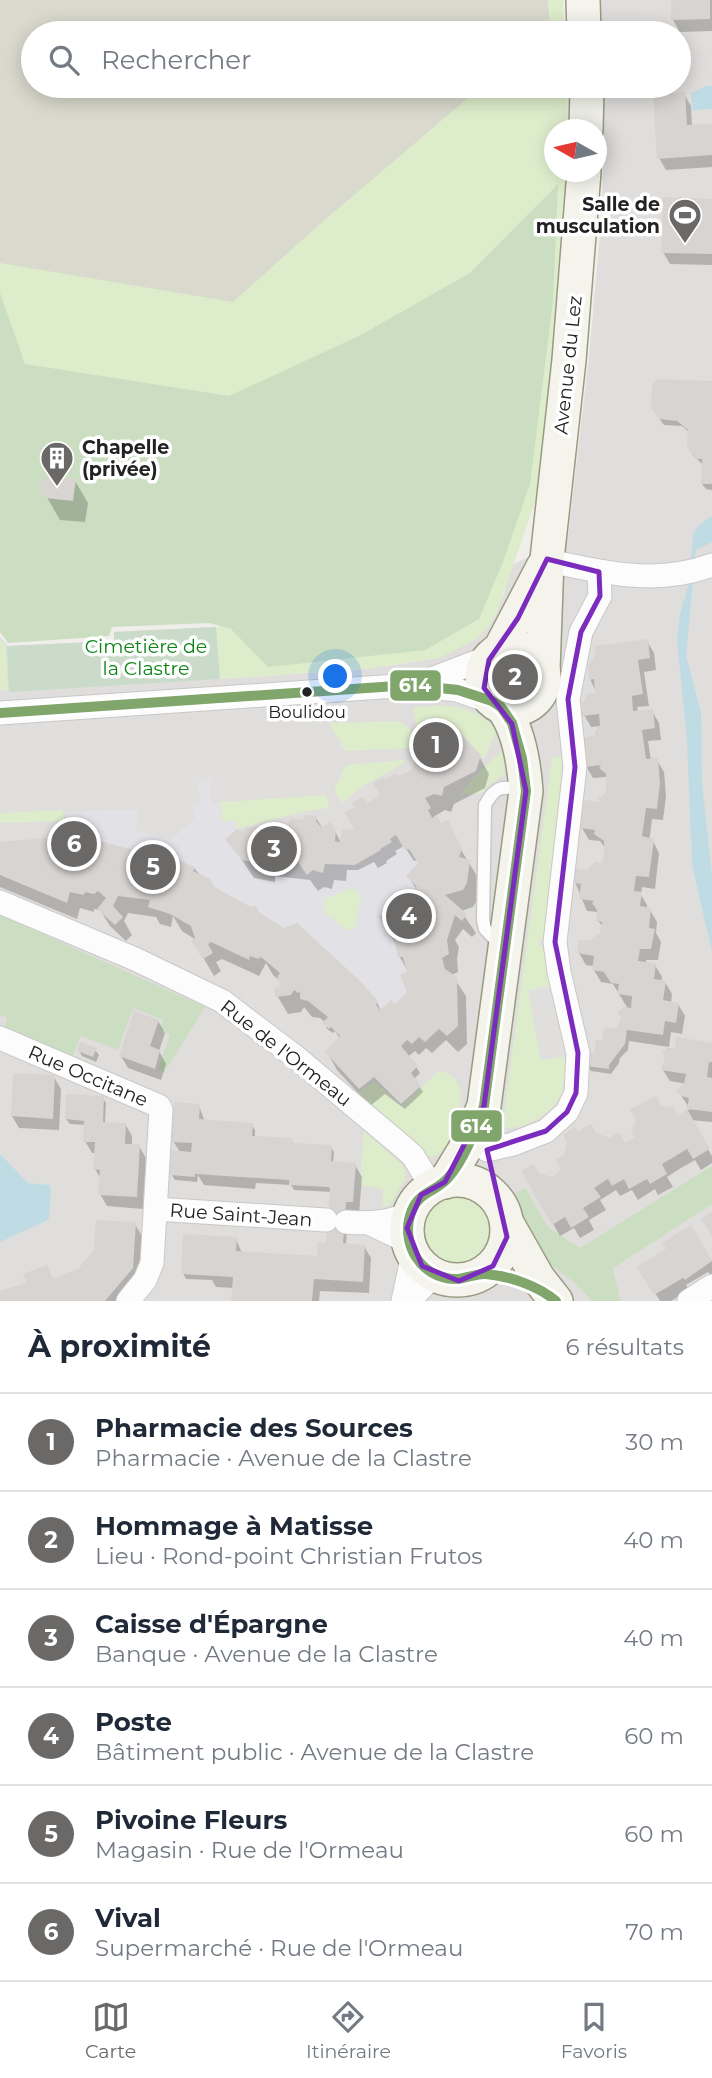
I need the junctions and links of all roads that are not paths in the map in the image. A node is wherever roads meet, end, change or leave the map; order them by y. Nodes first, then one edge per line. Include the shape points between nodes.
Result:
1 (583, 0) edge
2 (584, 21) edge
3 (587, 98) edge
4 (586, 119) edge
5 (583, 182) edge
6 (547, 559) junction
7 (699, 569) edge
8 (599, 572) junction
9 (495, 654) junction
10 (542, 681) junction
11 (411, 685) junction
12 (498, 705) junction
13 (0, 713) edge
14 (526, 790) junction
15 (0, 902) edge
16 (0, 1038) edge
17 (484, 1107) junction
18 (487, 1150) junction
19 (439, 1184) junction
20 (156, 1209) junction
21 (501, 1211) junction
22 (416, 1246) junction
23 (484, 1273) junction
24 (712, 1286) edge
25 (553, 1298) edge
26 (128, 1301) edge
27 (403, 1301) edge
28 (409, 1301) edge
29 (689, 1301) edge

1 - 2 street
3 - 4 street
5 - 6 street, Avenue du Lez
6 - 8 street
6 - 9 street, Avenue du Lez
6 - 10 street, Avenue du Lez
7 - 8 street via 645,577
8 - 18 street via 600,596 581,632 568,699 575,767 555,942 578,1053 576,1093 563,1117 546,1131
9 - 10 street via 513,647 524,649 536,657
9 - 11 street
9 - 12 street via 484,669 483,683
10 - 12 street via 534,701 525,707 513,710
10 - 14 street, Avenue du Lez via 533,772
11 - 12 street via 457,690
11 - 13 street
12 - 14 street via 512,724
14 - 17 street
15 - 19 street, Rue de l'Ormeau via 222,1001 403,1147
16 - 20 street, Rue Occitane via 160,1108
17 - 18 street
17 - 19 street via 468,1144
18 - 21 street
19 - 21 street via 476,1183
19 - 22 street via 421,1195
20 - 22 street, Rue Saint-Jean via 373,1225 394,1220
20 - 26 street via 149,1273
21 - 23 street via 505,1247
21 - 25 street
22 - 23 street via 458,1281
22 - 27 street
22 - 28 street
23 - 25 street via 527,1284
24 - 29 street

